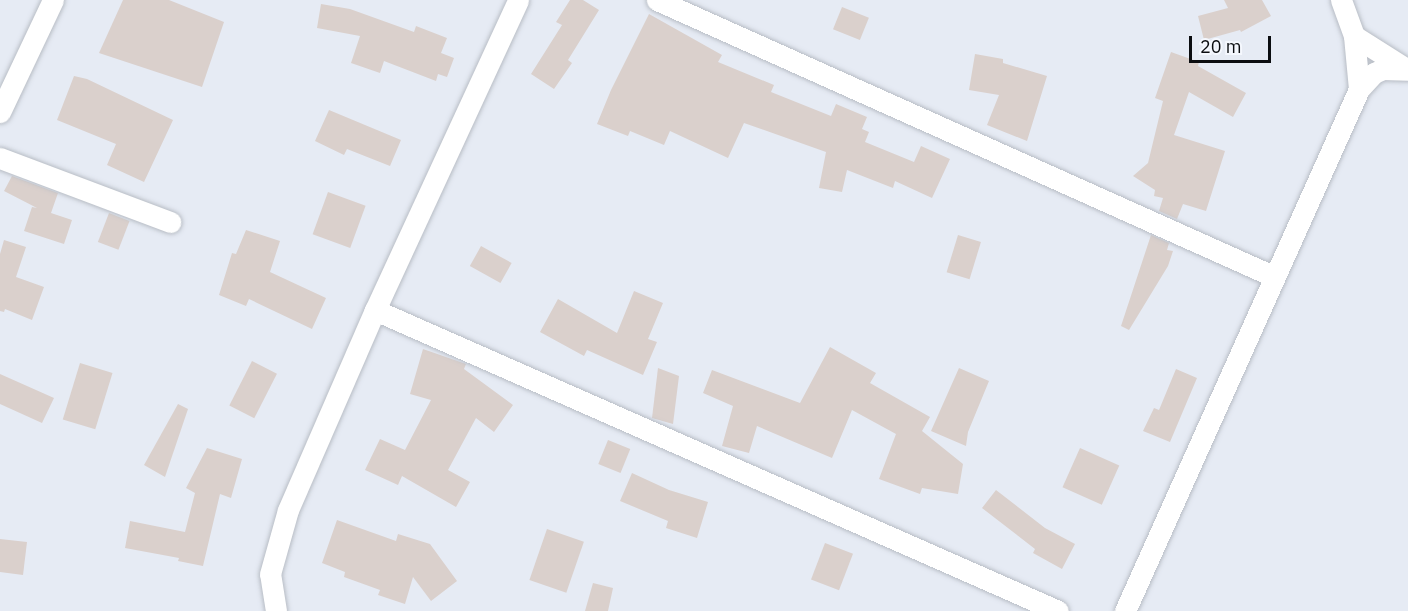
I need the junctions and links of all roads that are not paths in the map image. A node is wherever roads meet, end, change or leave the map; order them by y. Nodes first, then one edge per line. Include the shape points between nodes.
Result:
1 (53, 0) edge
2 (518, 0) edge
3 (657, 0) edge
4 (1341, 0) edge
5 (1354, 36) junction
6 (1406, 68) edge
7 (1359, 89) junction
8 (0, 112) edge
9 (0, 158) edge
10 (170, 222) dead end
11 (1275, 278) junction
12 (375, 310) junction
13 (276, 611) edge
14 (1058, 611) edge
15 (1125, 611) edge

1 - 8 street
2 - 12 street
3 - 11 street
4 - 5 street
5 - 6 street
5 - 7 street
6 - 7 street via 1374,73
7 - 11 street
9 - 10 street
11 - 15 street
12 - 13 street via 288,510 270,574
12 - 14 street

